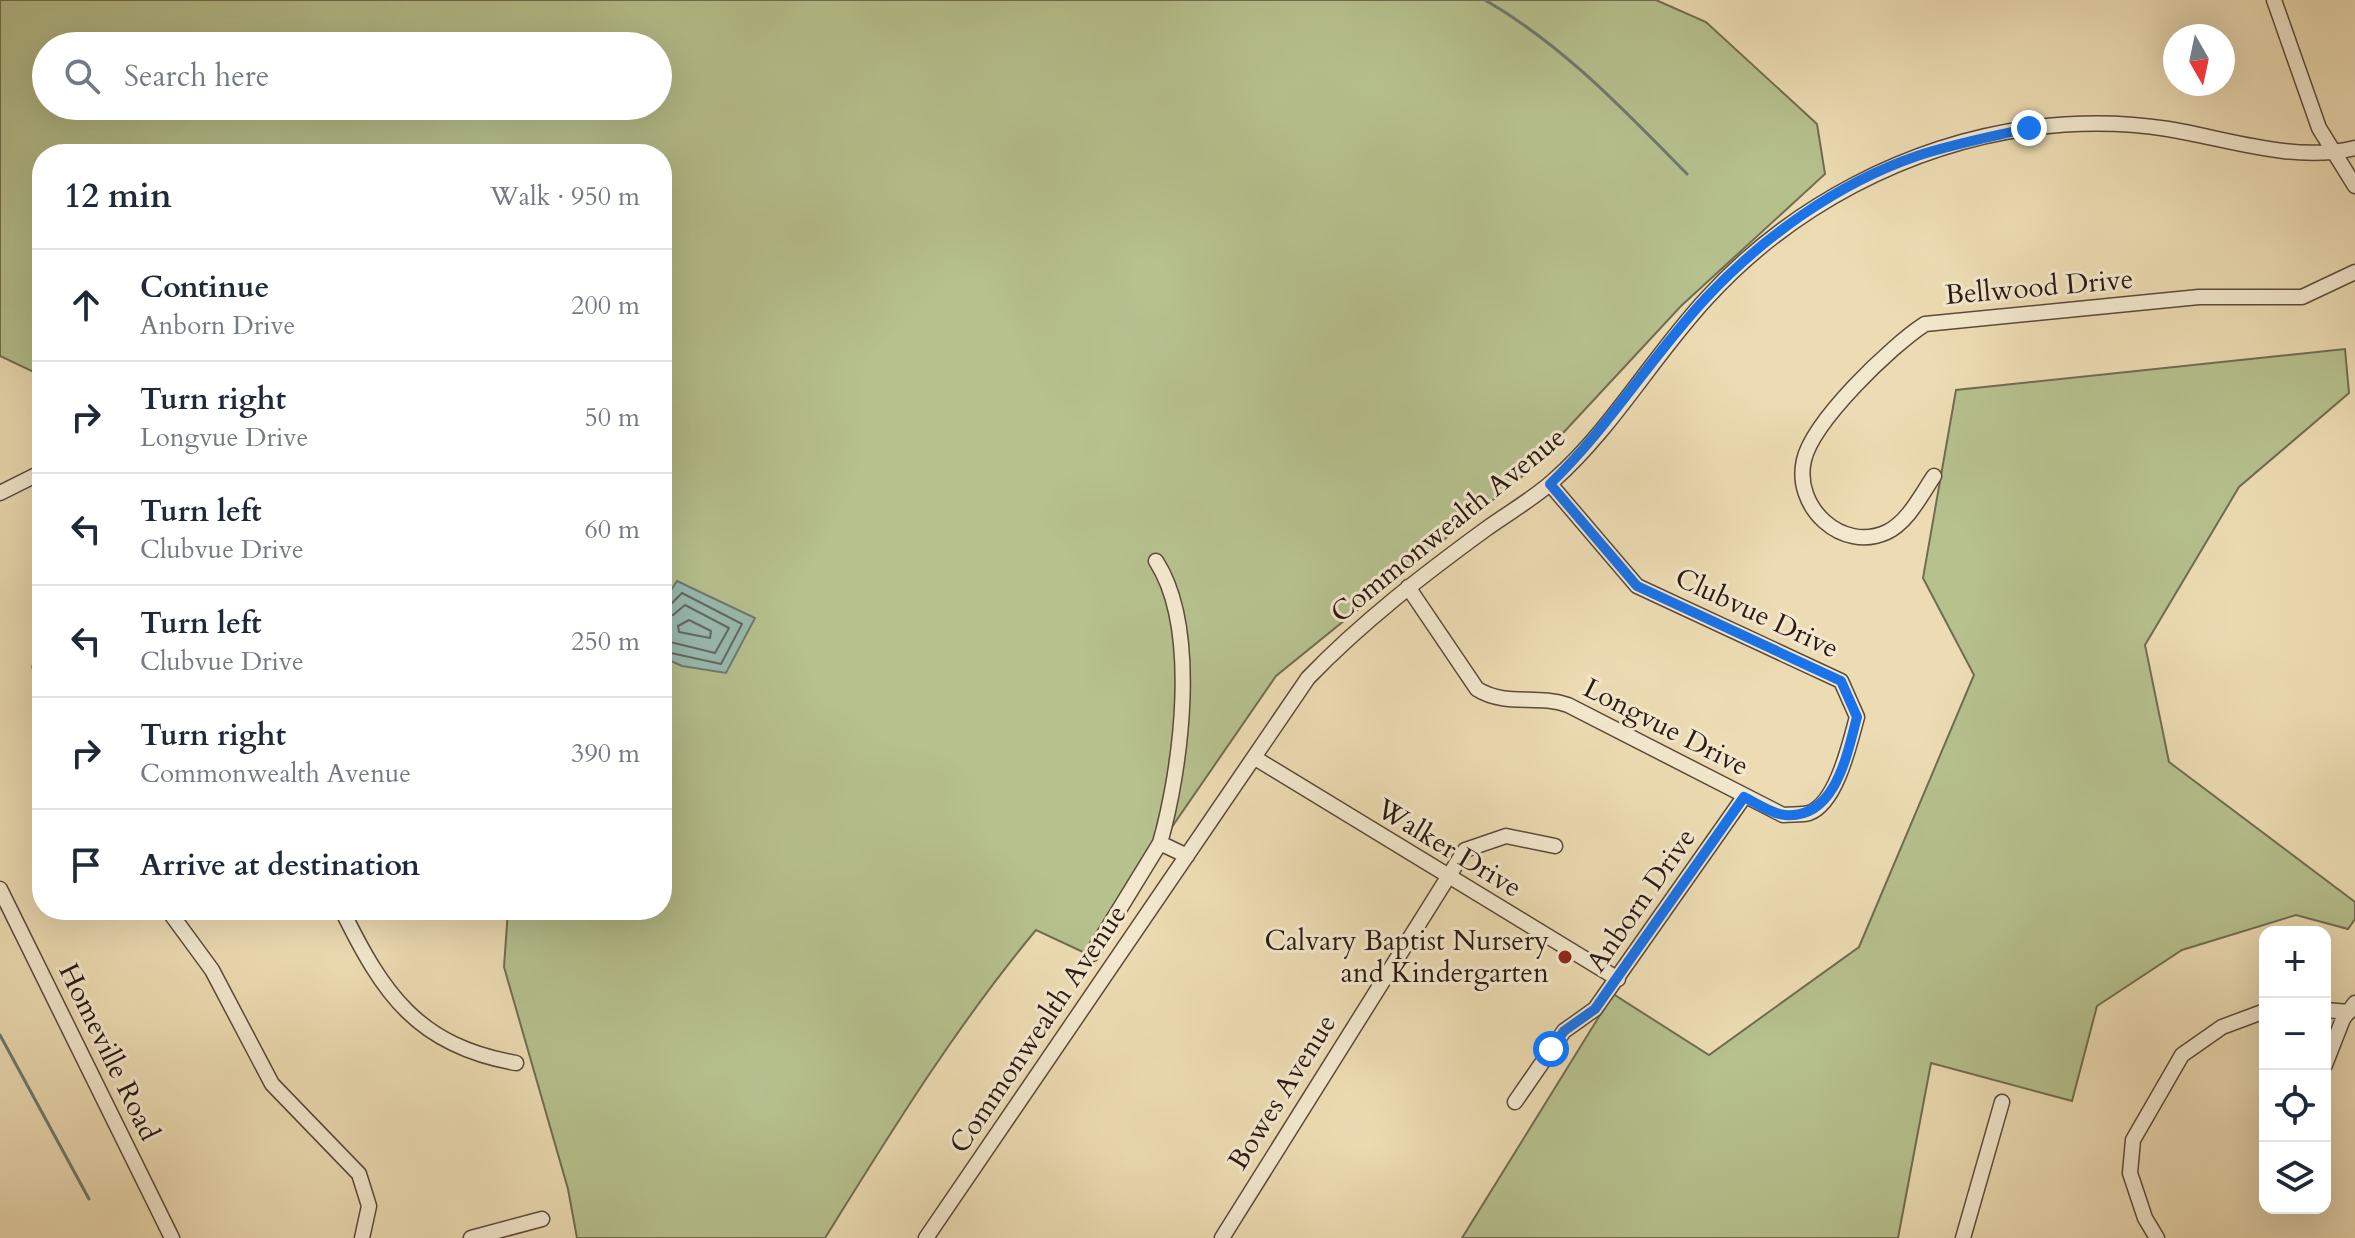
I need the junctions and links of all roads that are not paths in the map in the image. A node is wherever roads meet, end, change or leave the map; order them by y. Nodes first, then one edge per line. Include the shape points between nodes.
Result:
1 (2274, 0) edge
2 (2355, 148) edge
3 (2344, 162) edge
4 (2355, 186) edge
5 (2355, 272) edge
6 (1934, 476) dead end
7 (32, 477) edge
8 (1550, 484) junction
9 (0, 493) edge
10 (1156, 561) dead end
11 (1408, 587) junction
12 (1255, 758) junction
13 (1744, 797) junction
14 (1809, 813) joint
15 (1160, 843) junction
16 (1555, 846) dead end
17 (1187, 856) junction
18 (1445, 877) junction
19 (0, 889) edge
20 (175, 920) edge
21 (347, 920) edge
22 (1092, 954) dead end
23 (1618, 979) junction
24 (2352, 1008) edge
25 (2331, 1010) edge
26 (2259, 1013) edge
27 (2331, 1052) edge
28 (516, 1063) dead end
29 (1515, 1102) dead end
30 (2002, 1102) dead end
31 (542, 1219) dead end
32 (368, 1236) edge
33 (172, 1238) edge
34 (471, 1238) edge
35 (926, 1238) edge
36 (1222, 1238) edge
37 (1963, 1238) edge
38 (2157, 1238) edge

1 - 3 street via 2319,128
2 - 3 street, Commonwealth Avenue
3 - 4 street
3 - 8 street, Commonwealth Avenue via 2109,124 2029,128 1915,156 1803,214 1768,240 1706,298 1581,454
5 - 6 street, Bellwood Drive via 2302,297 2199,297 1925,324 1899,341 1838,406 1809,444 1802,473 1821,518 1830,527 1861,538 1890,531 1903,521
7 - 9 street
8 - 11 street, Commonwealth Avenue
8 - 14 street, Clubvue Drive via 1637,586 1841,681 1857,717 1834,785 1823,804
10 - 15 street via 1169,580 1181,679 1177,778
11 - 12 street, Commonwealth Avenue via 1308,678
11 - 13 street, Longvue Drive via 1477,689 1491,698 1550,698 1568,705
12 - 17 street, Commonwealth Avenue
12 - 18 street, Walker Drive
13 - 14 street, Longvue Drive via 1783,815
13 - 23 street, Anborn Drive
15 - 17 street
15 - 22 street
16 - 18 street, Bowes Avenue via 1506,836 1486,839 1465,850
17 - 35 street, Commonwealth Avenue
18 - 23 street, Walker Drive
18 - 36 street, Bowes Avenue
19 - 33 street, Homeville Road
20 - 32 street via 212,970 272,1084 359,1174 369,1206
21 - 28 street via 376,976 411,1017 457,1046
23 - 29 street, Anborn Drive via 1595,1009 1564,1031
24 - 25 street
24 - 27 street
26 - 38 street via 2222,1027 2182,1055 2133,1140 2130,1173
30 - 37 street
31 - 34 street

